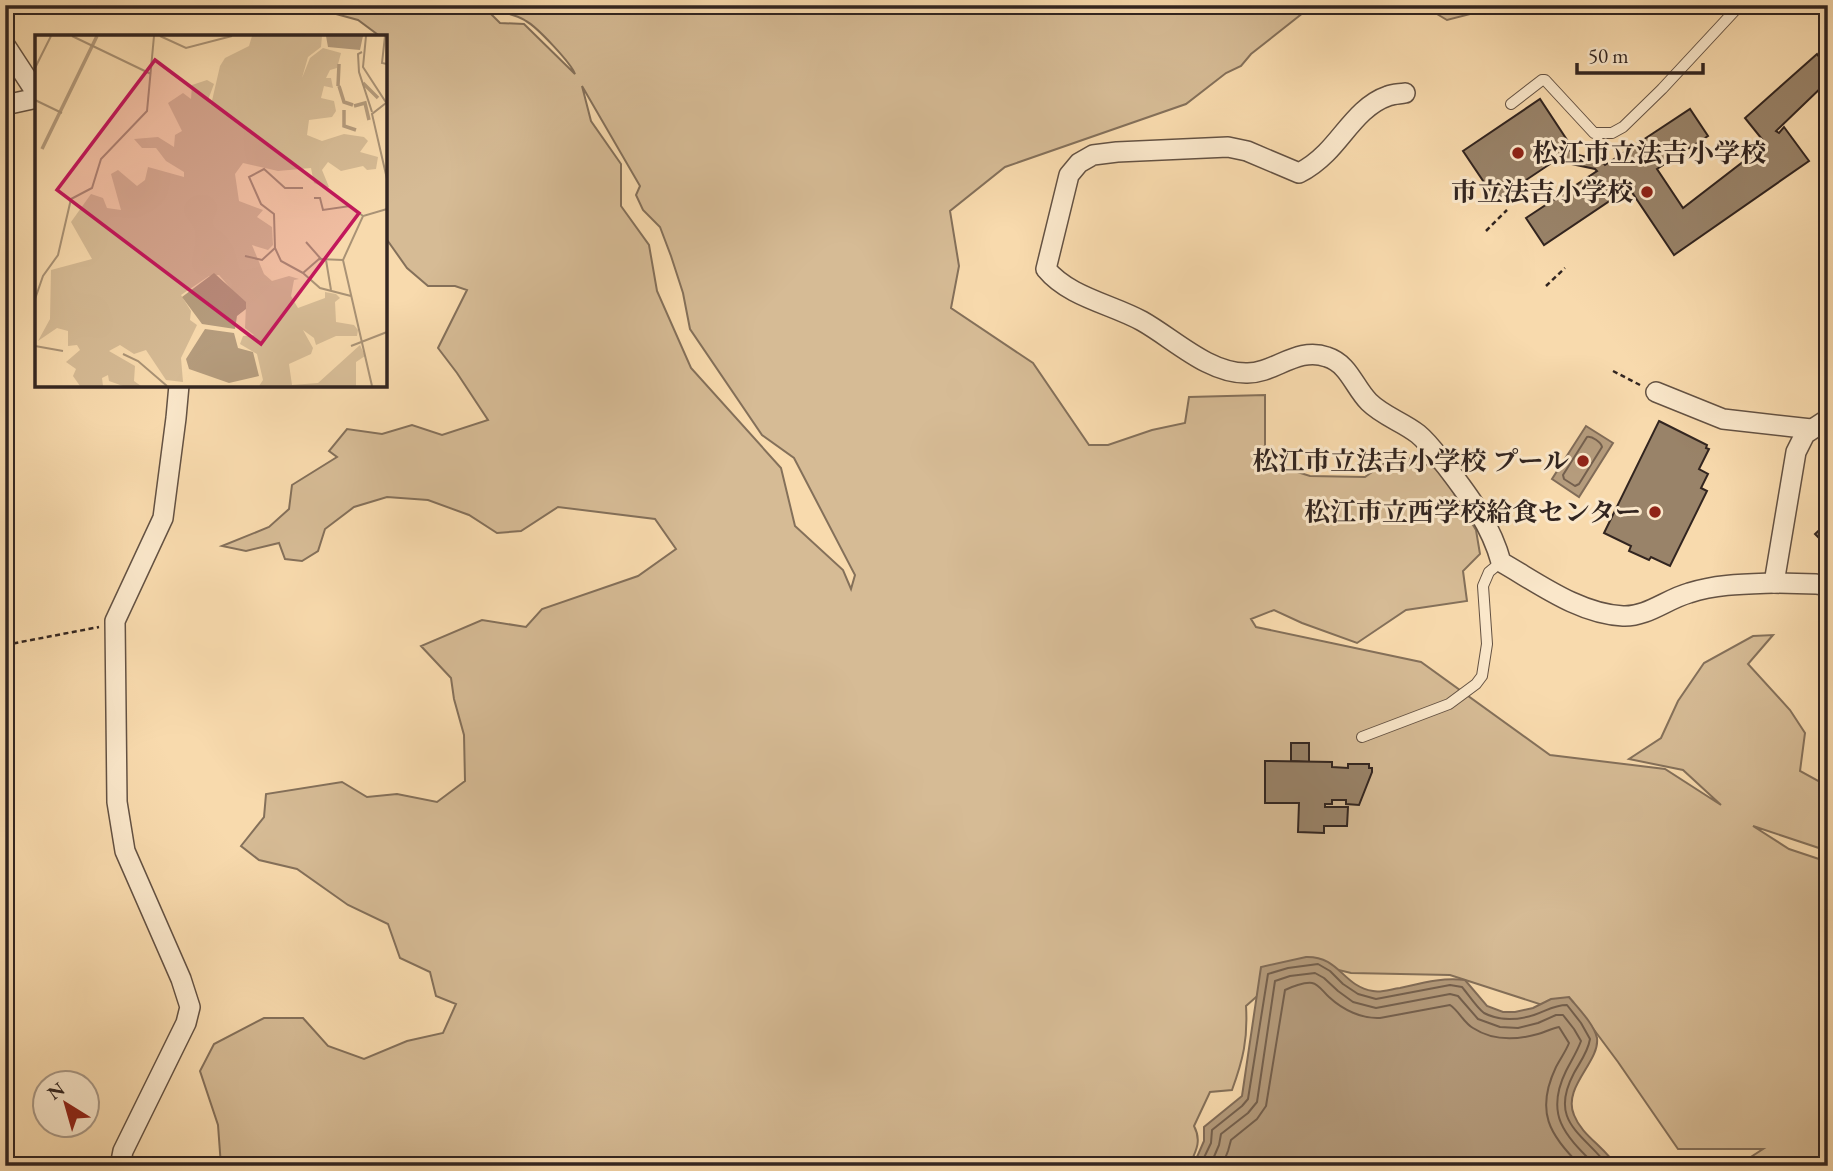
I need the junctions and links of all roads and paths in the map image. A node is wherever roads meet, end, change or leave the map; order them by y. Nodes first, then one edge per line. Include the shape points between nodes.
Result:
1 (1740, 5) edge
2 (5, 45) edge
3 (35, 93) edge
4 (1405, 93) dead end
5 (35, 97) edge
6 (1511, 104) dead end
7 (5, 105) edge
8 (1507, 210) dead end
9 (1486, 231) dead end
10 (1565, 268) dead end
11 (1546, 286) dead end
12 (1613, 370) dead end
13 (179, 387) edge
14 (1656, 392) joint
15 (1820, 424) edge
16 (1501, 562) junction
17 (1774, 583) junction
18 (1828, 586) edge
19 (115, 621) junction
20 (5, 645) edge
21 (1363, 737) dead end
22 (120, 1166) edge

1 - 6 lane via 1662,89 1612,133 1594,133 1545,80
2 - 3 street
4 - 16 street via 1387,96 1371,106 1325,154 1299,173 1228,146 1093,155 1069,175 1046,269 1072,290 1142,321 1202,360 1228,371 1261,372 1310,354 1346,368 1369,402 1430,446 1487,525
5 - 7 street
8 - 9 path
10 - 11 path
12 - 14 path
13 - 19 street via 163,518
14 - 15 street via 1723,419
15 - 17 street via 1804,434 1796,452
16 - 17 street via 1594,611 1625,616 1654,609 1686,593
16 - 21 lane via 1489,572 1483,586 1488,644 1476,684 1449,704
17 - 18 street
19 - 20 path
19 - 22 street via 117,802 125,850 190,1007

